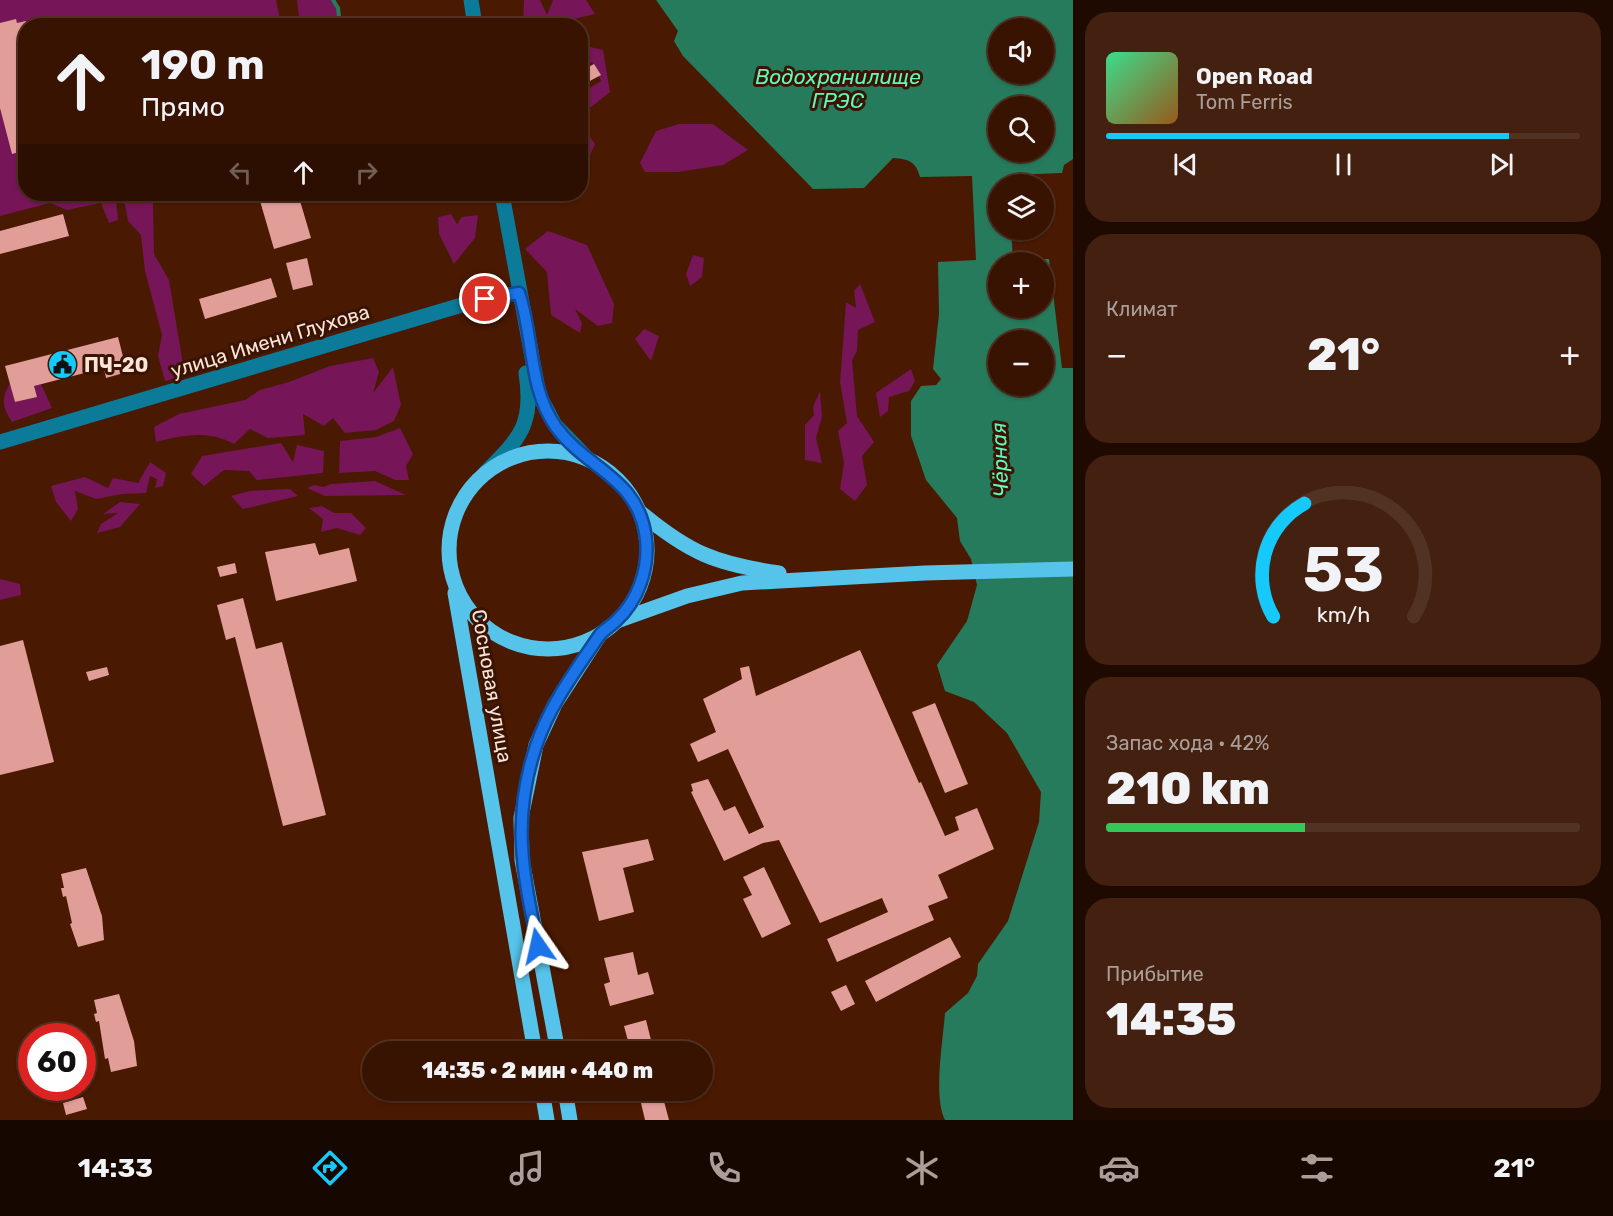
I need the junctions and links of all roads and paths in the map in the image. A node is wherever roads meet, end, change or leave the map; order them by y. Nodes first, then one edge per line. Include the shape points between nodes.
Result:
1 (471, 0) edge
2 (474, 18) edge
3 (503, 201) edge
4 (519, 293) junction
5 (0, 442) edge
6 (588, 459) junction
7 (485, 473) junction
8 (639, 511) junction
9 (1073, 569) edge
10 (452, 575) junction
11 (809, 578) junction
12 (615, 622) junction
13 (601, 633) junction
14 (533, 1041) edge
15 (556, 1041) edge
16 (544, 1101) edge
17 (567, 1101) edge
18 (547, 1120) edge
19 (570, 1120) edge

1 - 2 street
3 - 4 street
4 - 5 street, улица Имени Глухова via 472,302
4 - 6 street via 539,395 555,425
4 - 7 street via 518,321 529,400 526,419 514,443
6 - 7 main road via 542,451 512,457
6 - 8 main road via 623,486
7 - 10 main road via 466,494 453,519 448,547
8 - 11 main road via 673,540 695,552 734,566
8 - 12 main road via 646,540 645,570 634,598
9 - 11 main road
10 - 13 main road via 458,593 474,616 512,642 548,649 566,647
10 - 14 main road, Сосновая улица
11 - 12 main road via 712,588
12 - 13 main road
13 - 15 main road, Сосновая улица via 555,704 536,745 521,818 522,860
16 - 18 main road
17 - 19 main road

